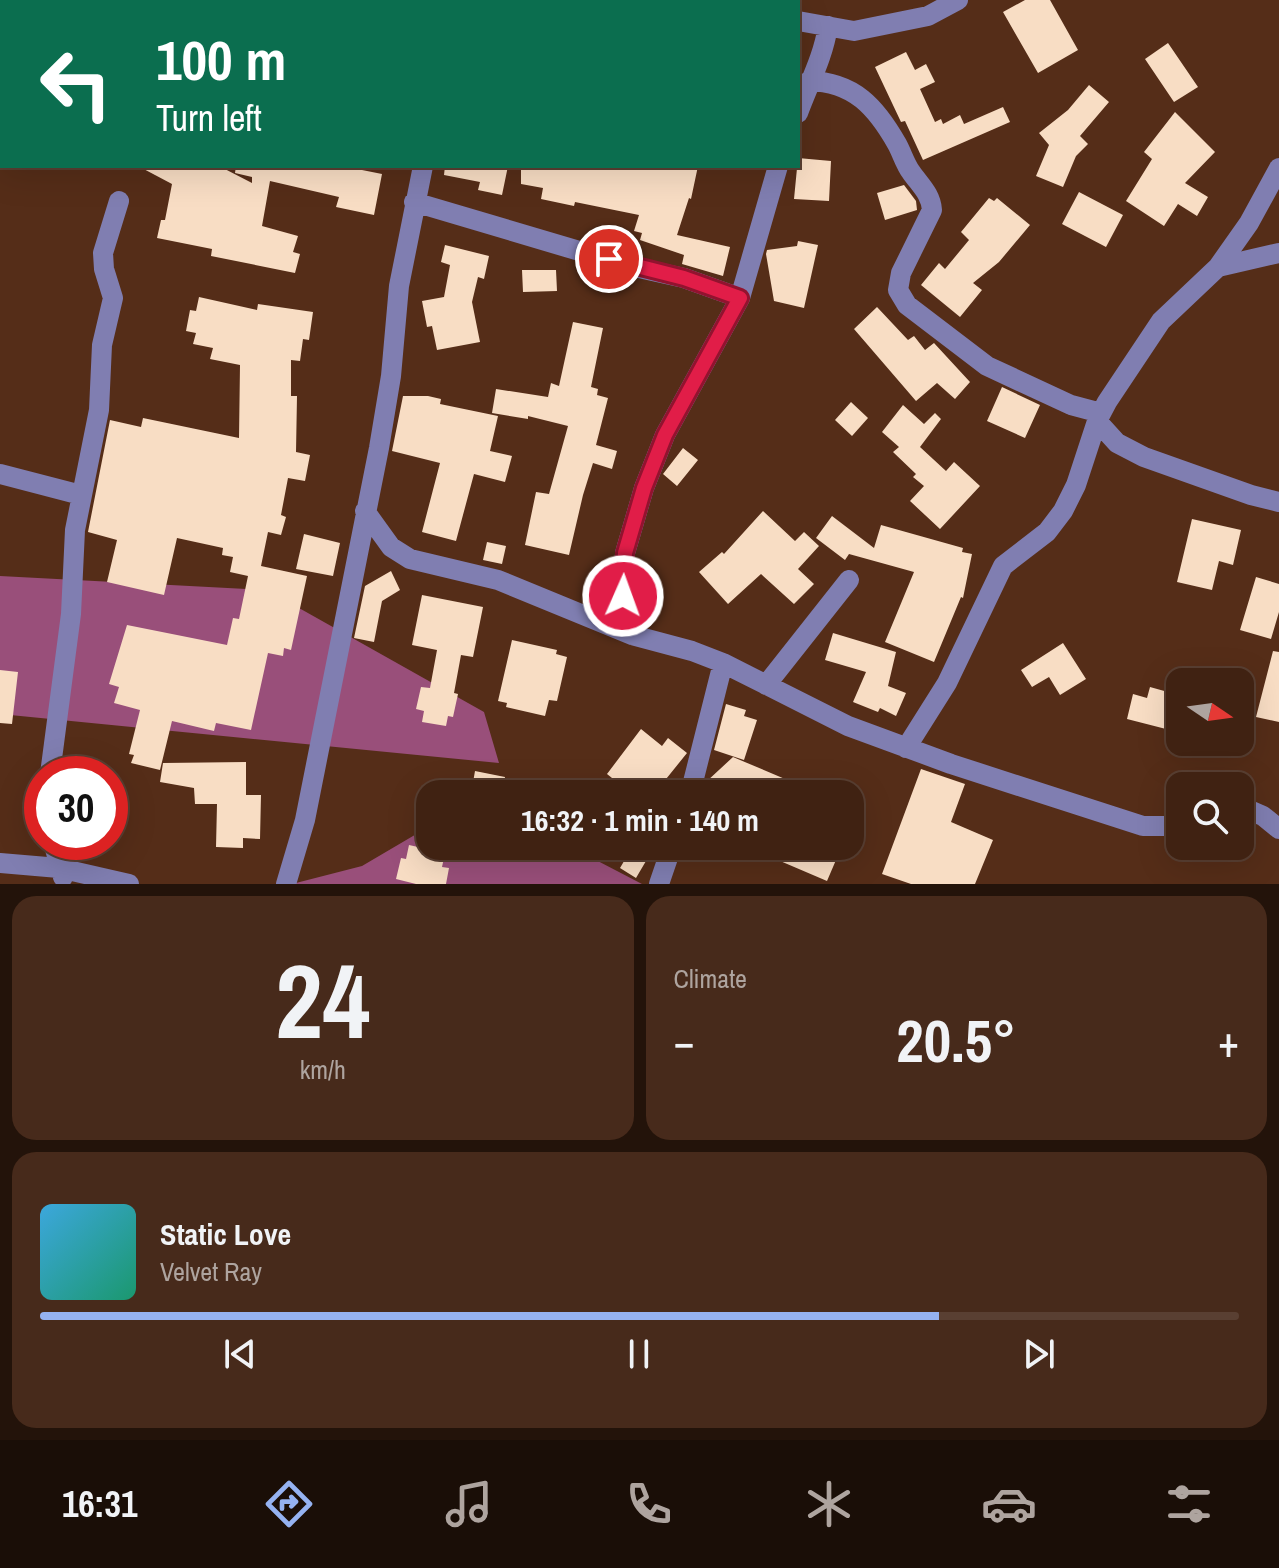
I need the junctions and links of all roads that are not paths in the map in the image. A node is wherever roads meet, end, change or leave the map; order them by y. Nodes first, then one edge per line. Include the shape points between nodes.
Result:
1 (958, 0) edge
2 (800, 21) edge
3 (828, 26) junction
4 (809, 81) junction
5 (800, 107) edge
6 (422, 168) edge
7 (777, 168) edge
8 (1279, 168) edge
9 (119, 201) dead end
10 (414, 202) junction
11 (1279, 253) edge
12 (1218, 267) junction
13 (740, 298) junction
14 (1099, 417) junction
15 (0, 474) edge
16 (81, 495) junction
17 (1279, 502) edge
18 (365, 511) junction
19 (849, 580) dead end
20 (632, 635) junction
21 (723, 663) junction
22 (766, 685) junction
23 (906, 748) junction
24 (52, 756) edge
25 (694, 780) edge
26 (1254, 812) edge
27 (1166, 826) edge
28 (1279, 829) edge
29 (667, 860) edge
30 (0, 863) edge
31 (63, 876) edge
32 (129, 884) edge
33 (286, 884) edge
34 (659, 884) edge

1 - 3 street via 928,16 888,26 854,31
2 - 3 street
3 - 4 street via 823,55
4 - 5 street
4 - 14 street via 840,85 862,98 880,116 932,202 901,273 898,290 907,305 987,366
6 - 10 street
7 - 13 street
8 - 12 street
9 - 16 street via 103,253 113,298 102,345 99,410
10 - 13 street
10 - 18 street via 382,433
11 - 12 street
12 - 14 street via 1161,321
13 - 20 street via 665,435 644,488 625,553 623,596
14 - 17 street via 1117,443 1144,457
14 - 23 street via 1063,511 1047,532 1003,566 947,683
15 - 16 street
16 - 24 street
18 - 20 street via 400,555 498,580
18 - 33 street via 305,820
19 - 22 street
20 - 21 street
21 - 22 street
21 - 25 street
22 - 23 street
23 - 27 street via 1143,826
26 - 28 street
29 - 34 street
30 - 31 street
31 - 32 street

